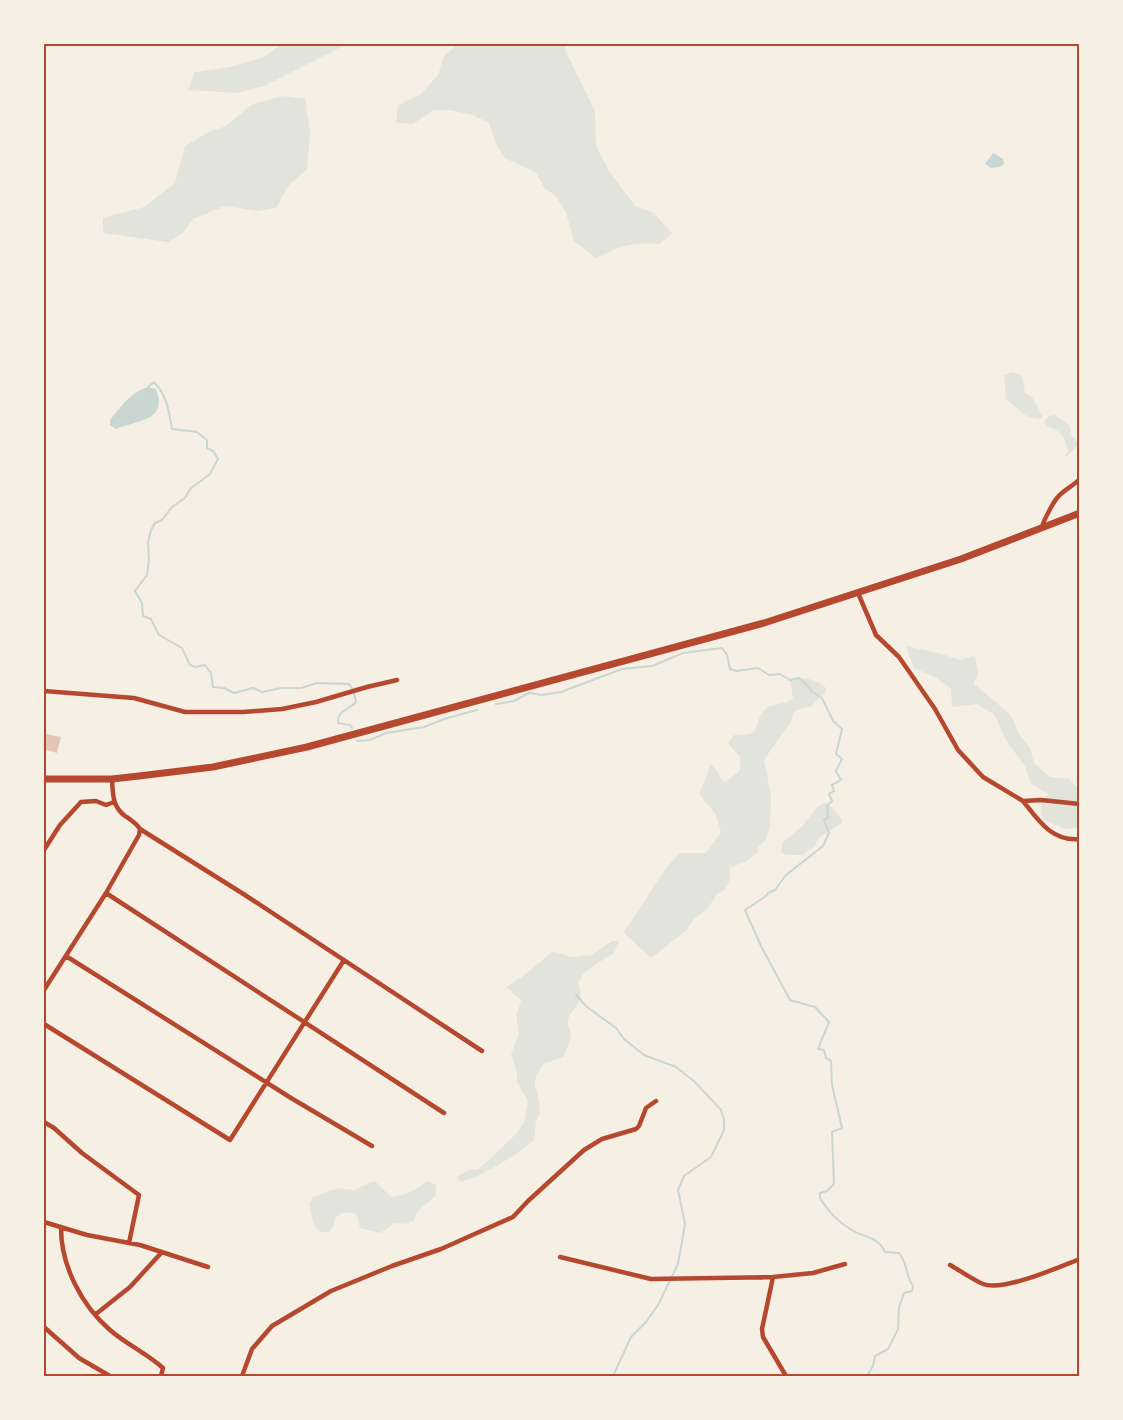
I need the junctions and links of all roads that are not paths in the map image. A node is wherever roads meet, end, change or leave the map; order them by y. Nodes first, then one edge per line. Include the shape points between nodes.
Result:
1 (1080, 479) edge
2 (1080, 513) edge
3 (1042, 528) junction
4 (858, 592) junction
5 (398, 680) dead end
6 (44, 691) edge
7 (44, 779) edge
8 (112, 779) junction
9 (1023, 801) junction
10 (114, 802) junction
11 (1080, 804) edge
12 (140, 829) junction
13 (1080, 839) edge
14 (44, 850) edge
15 (106, 892) junction
16 (66, 956) junction
17 (345, 960) junction
18 (44, 990) edge
19 (305, 1021) junction
20 (44, 1024) edge
21 (483, 1051) dead end
22 (266, 1082) junction
23 (656, 1101) dead end
24 (444, 1113) dead end
25 (44, 1122) edge
26 (372, 1146) dead end
27 (44, 1222) edge
28 (61, 1228) junction
29 (129, 1243) junction
30 (162, 1252) junction
31 (560, 1257) dead end
32 (1080, 1259) edge
33 (845, 1264) dead end
34 (951, 1264) dead end
35 (208, 1267) dead end
36 (772, 1277) junction
37 (96, 1314) junction
38 (44, 1327) edge
39 (110, 1377) edge
40 (161, 1377) edge
41 (242, 1377) edge
42 (786, 1377) edge

1 - 3 street via 1057,497 1042,521
2 - 3 main road
3 - 4 main road
4 - 8 main road via 710,638 307,747 213,767
4 - 9 street via 876,635 915,679 958,750 983,777
5 - 6 street via 316,702 243,712 184,712 134,698
7 - 8 main road
8 - 10 street
9 - 11 street
9 - 13 street via 1054,835
10 - 12 street
10 - 14 street via 81,802
12 - 15 street
12 - 17 street
15 - 16 street
15 - 19 street
16 - 18 street
16 - 22 street
17 - 19 street
17 - 21 street
19 - 22 street
19 - 24 street
20 - 22 street via 230,1140
22 - 26 street
23 - 41 street via 646,1108 636,1129 602,1139 584,1150 513,1217 331,1291 272,1326 252,1349
25 - 29 street via 139,1196
27 - 28 street
28 - 29 street
28 - 37 street via 65,1259 76,1287
29 - 30 street
30 - 35 street
30 - 37 street via 130,1287
31 - 36 street via 651,1279
32 - 34 street via 994,1286
33 - 36 street via 813,1273
36 - 42 street via 763,1337
37 - 40 street via 108,1328 163,1368
38 - 39 street via 79,1358

